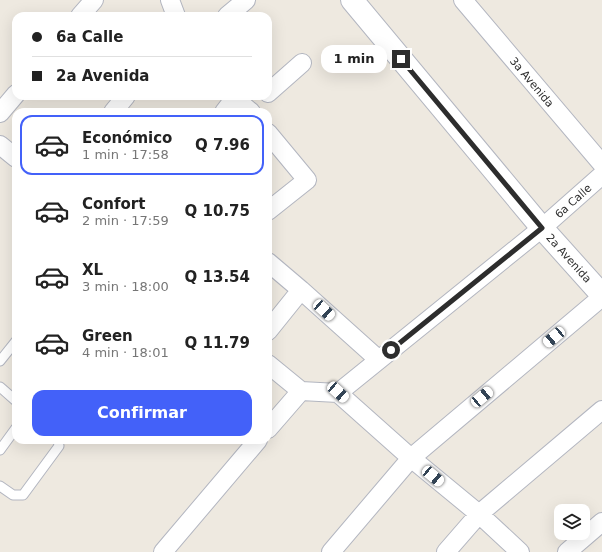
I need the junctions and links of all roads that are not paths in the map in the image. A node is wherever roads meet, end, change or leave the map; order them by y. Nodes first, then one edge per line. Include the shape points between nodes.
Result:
1 (94, 0) edge
2 (170, 0) edge
3 (246, 0) edge
4 (352, 0) edge
5 (463, 0) edge
6 (84, 12) edge
7 (174, 12) edge
8 (232, 12) edge
9 (302, 63) dead end
10 (272, 89) edge
11 (12, 99) edge
12 (123, 100) edge
13 (260, 100) edge
14 (230, 102) edge
15 (116, 108) edge
16 (243, 108) edge
17 (253, 108) edge
18 (0, 113) edge
19 (272, 138) edge
20 (0, 145) edge
21 (12, 155) edge
22 (602, 164) edge
23 (602, 175) edge
24 (272, 209) edge
25 (542, 228) junction
26 (272, 265) edge
27 (301, 290) junction
28 (602, 296) edge
29 (272, 325) edge
30 (12, 346) edge
31 (379, 360) junction
32 (0, 361) edge
33 (272, 367) edge
34 (0, 387) edge
35 (301, 391) junction
36 (338, 392) junction
37 (12, 398) edge
38 (602, 410) edge
39 (272, 424) edge
40 (12, 434) edge
41 (59, 444) edge
42 (255, 444) edge
43 (0, 450) edge
44 (410, 458) junction
45 (0, 486) edge
46 (479, 514) junction
47 (602, 522) edge
48 (163, 552) edge
49 (331, 552) edge
50 (446, 552) edge
51 (520, 552) edge
52 (567, 552) edge

1 - 6 street
2 - 7 street
3 - 8 street
4 - 25 main road, 2a Avenida
5 - 22 street, 3a Avenida
9 - 10 street
11 - 18 street
12 - 15 street
13 - 17 street
14 - 16 street
19 - 24 street via 307,180
20 - 21 street
23 - 25 street, 6a Calle
25 - 28 main road, 2a Avenida
25 - 31 street, 6a Calle
26 - 27 street
27 - 29 street
27 - 31 street
28 - 44 street
30 - 32 lane
31 - 36 street, 6a Calle
33 - 35 street
34 - 37 lane
35 - 36 street
35 - 39 street
36 - 44 street
38 - 46 street
40 - 43 lane
41 - 45 lane via 23,495 13,495
42 - 48 street
44 - 46 street
44 - 49 street
46 - 50 street
46 - 51 street
47 - 52 street

